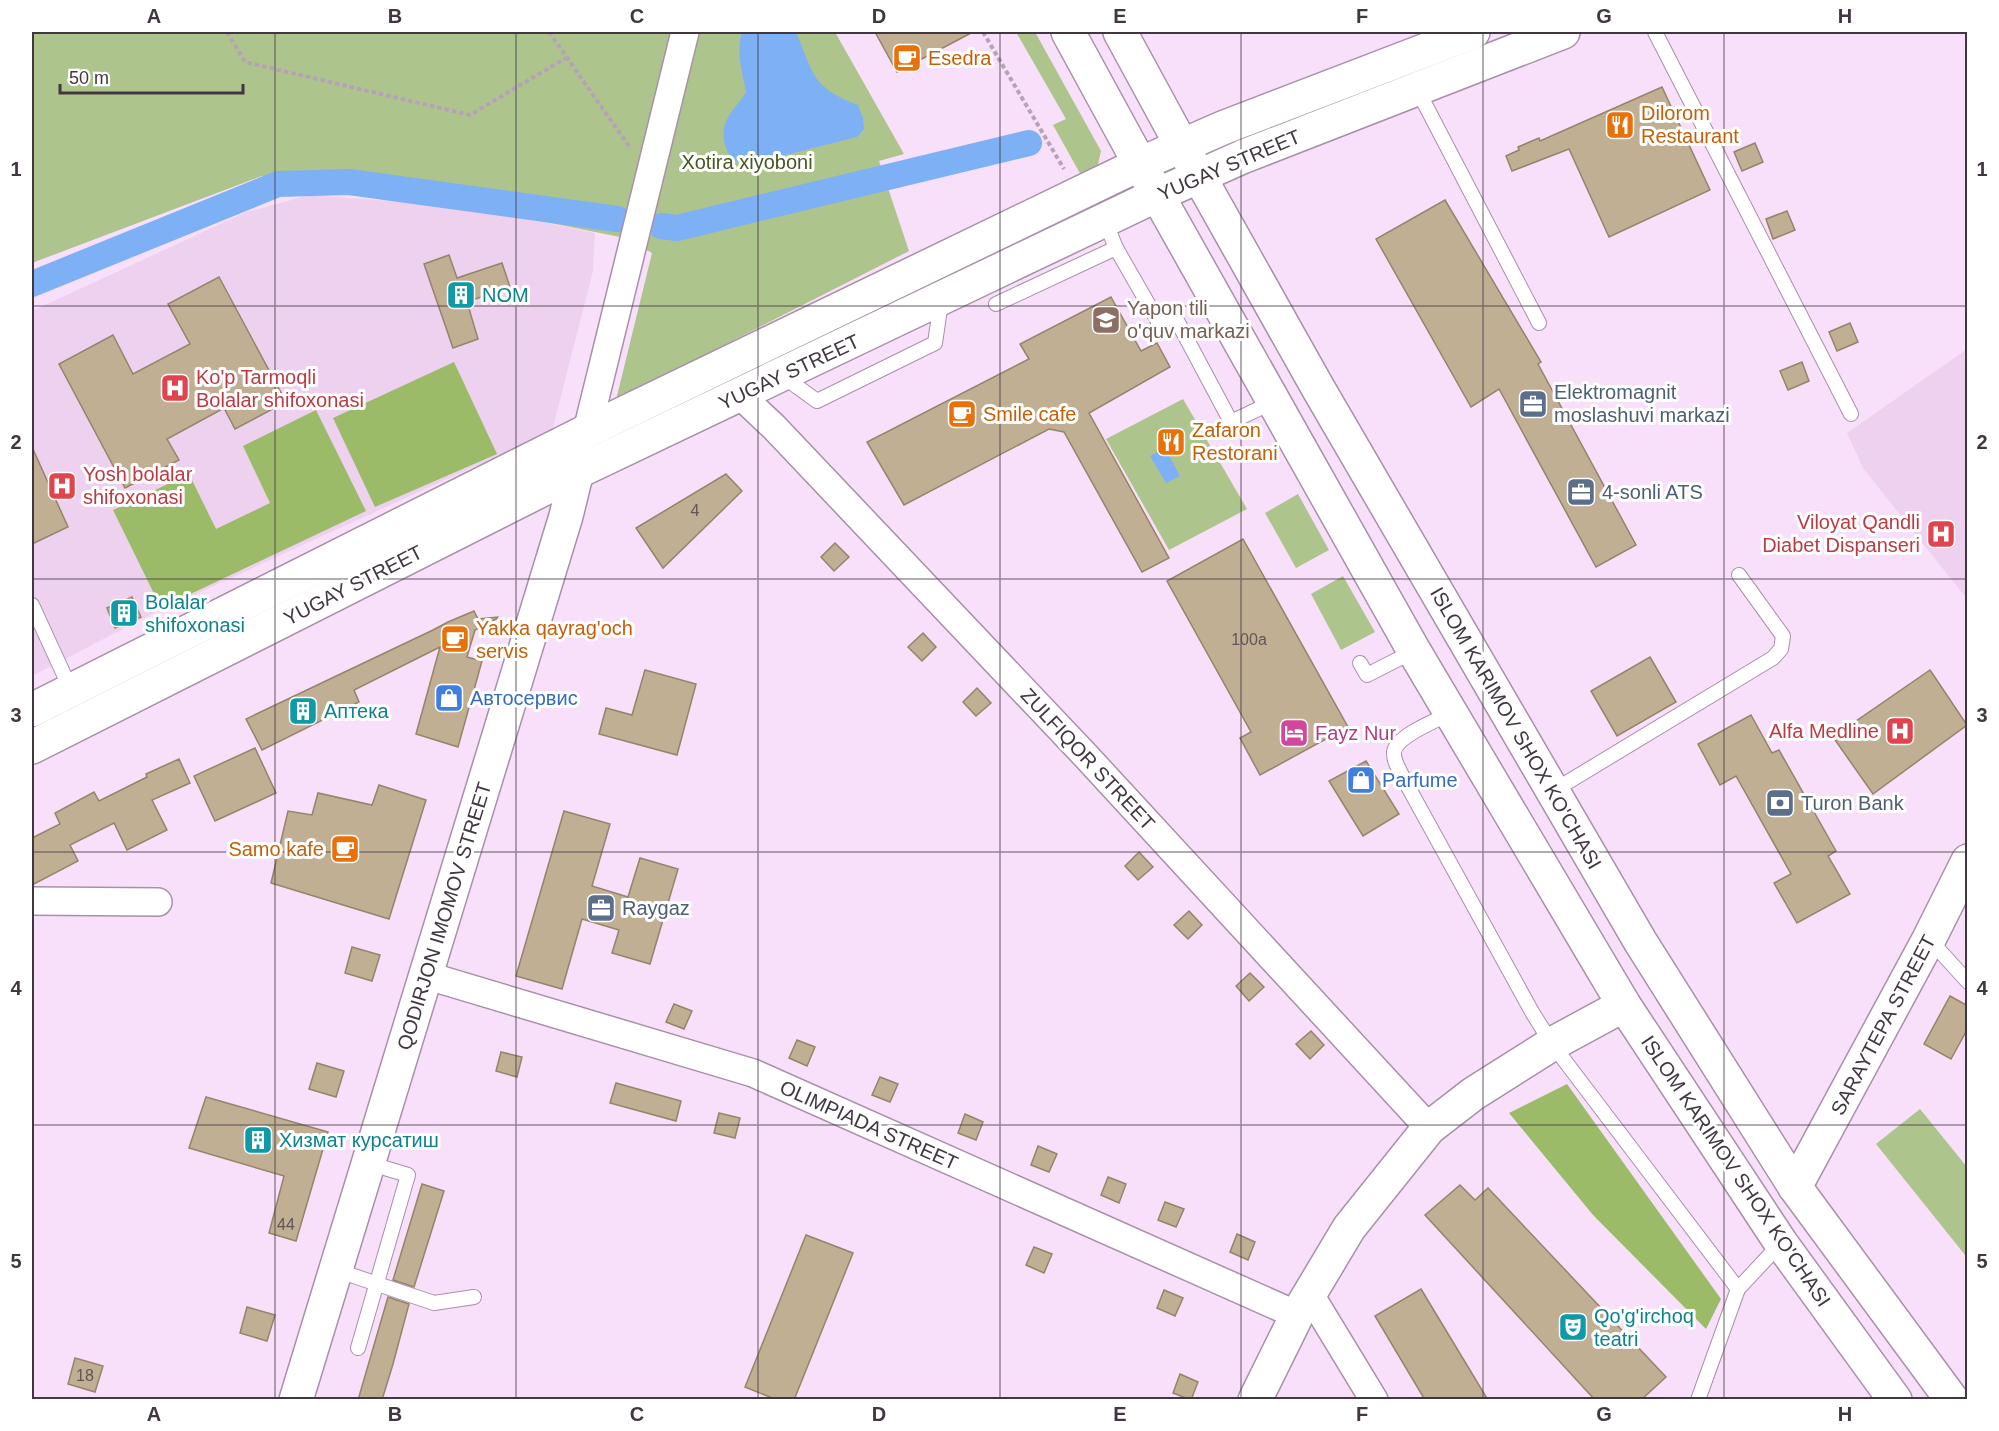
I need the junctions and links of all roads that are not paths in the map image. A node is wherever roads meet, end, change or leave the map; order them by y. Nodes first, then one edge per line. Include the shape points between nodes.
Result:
1 (686, 32) edge
2 (1068, 32) edge
3 (1120, 32) edge
4 (1473, 32) edge
5 (1563, 32) edge
6 (1655, 32) edge
7 (1417, 89) junction
8 (1182, 146) junction
9 (1140, 164) junction
10 (1199, 176) junction
11 (1157, 195) junction
12 (1110, 235) junction
13 (996, 304) dead end
14 (1539, 323) dead end
15 (740, 395) junction
16 (1275, 401) junction
17 (1851, 414) dead end
18 (587, 431) junction
19 (577, 472) junction
20 (1739, 575) dead end
21 (32, 605) edge
22 (1414, 651) junction
23 (1360, 663) dead end
24 (71, 690) junction
25 (32, 711) edge
26 (1451, 713) junction
27 (32, 747) edge
28 (1553, 792) junction
29 (1968, 861) edge
30 (32, 901) edge
31 (158, 902) dead end
32 (1929, 939) junction
33 (425, 975) junction
34 (1968, 982) edge
35 (1624, 1005) junction
36 (1552, 1044) junction
37 (1429, 1128) junction
38 (368, 1162) junction
39 (1795, 1187) junction
40 (1781, 1243) junction
41 (336, 1270) junction
42 (376, 1284) junction
43 (1738, 1289) junction
44 (474, 1297) dead end
45 (1303, 1304) junction
46 (357, 1348) dead end
47 (296, 1400) edge
48 (1255, 1400) edge
49 (1374, 1400) edge
50 (1698, 1400) edge
51 (1894, 1400) edge
52 (1952, 1400) edge

1 - 18 street
2 - 9 main road, ISLOM KARIMOV SHOX KO'CHASI
3 - 8 main road, ISLOM KARIMOV SHOX KO'CHASI
4 - 8 main road, YUGAY STREET
5 - 7 main road, YUGAY STREET
6 - 17 lane
7 - 10 main road, YUGAY STREET
7 - 14 lane
8 - 9 main road, YUGAY STREET
8 - 10 main road, ISLOM KARIMOV SHOX KO'CHASI
9 - 11 main road, ISLOM KARIMOV SHOX KO'CHASI
9 - 18 main road, YUGAY STREET
10 - 11 main road, YUGAY STREET
10 - 28 main road, ISLOM KARIMOV SHOX KO'CHASI
11 - 12 main road, YUGAY STREET
11 - 16 main road, ISLOM KARIMOV SHOX KO'CHASI
12 - 13 lane
12 - 15 main road, YUGAY STREET via 941,299
12 - 16 lane via 1160,323 1174,315 1232,423
15 - 19 main road, YUGAY STREET
15 - 37 street, ZULFIQOR STREET via 1077,746
16 - 22 main road, ISLOM KARIMOV SHOX KO'CHASI
18 - 19 main road, QODIRJON IMOMOV STREET
18 - 24 main road, YUGAY STREET
19 - 27 main road, YUGAY STREET
19 - 33 main road, QODIRJON IMOMOV STREET
20 - 28 lane via 1783,636 1781,649 1773,658
21 - 24 lane
22 - 23 lane via 1367,675
22 - 26 main road, ISLOM KARIMOV SHOX KO'CHASI
24 - 25 main road, YUGAY STREET
26 - 35 main road, ISLOM KARIMOV SHOX KO'CHASI
26 - 36 lane via 1418,729 1397,745 1395,761
28 - 39 main road, ISLOM KARIMOV SHOX KO'CHASI via 1640,941
29 - 32 main road, SARAYTEPA STREET
30 - 31 street
32 - 34 lane
32 - 39 main road, SARAYTEPA STREET
33 - 38 main road, QODIRJON IMOMOV STREET
33 - 45 street, OLIMPIADA STREET via 753,1073
35 - 36 main road
35 - 40 main road, ISLOM KARIMOV SHOX KO'CHASI
36 - 37 main road via 1473,1094
36 - 43 lane
37 - 45 main road via 1349,1228
38 - 41 main road, QODIRJON IMOMOV STREET
38 - 42 lane via 408,1175
39 - 52 main road, ISLOM KARIMOV SHOX KO'CHASI
40 - 43 lane
40 - 51 main road, ISLOM KARIMOV SHOX KO'CHASI
41 - 42 lane
41 - 47 main road, QODIRJON IMOMOV STREET
42 - 44 lane via 434,1303
42 - 46 lane
43 - 50 lane
45 - 48 main road
45 - 49 street

